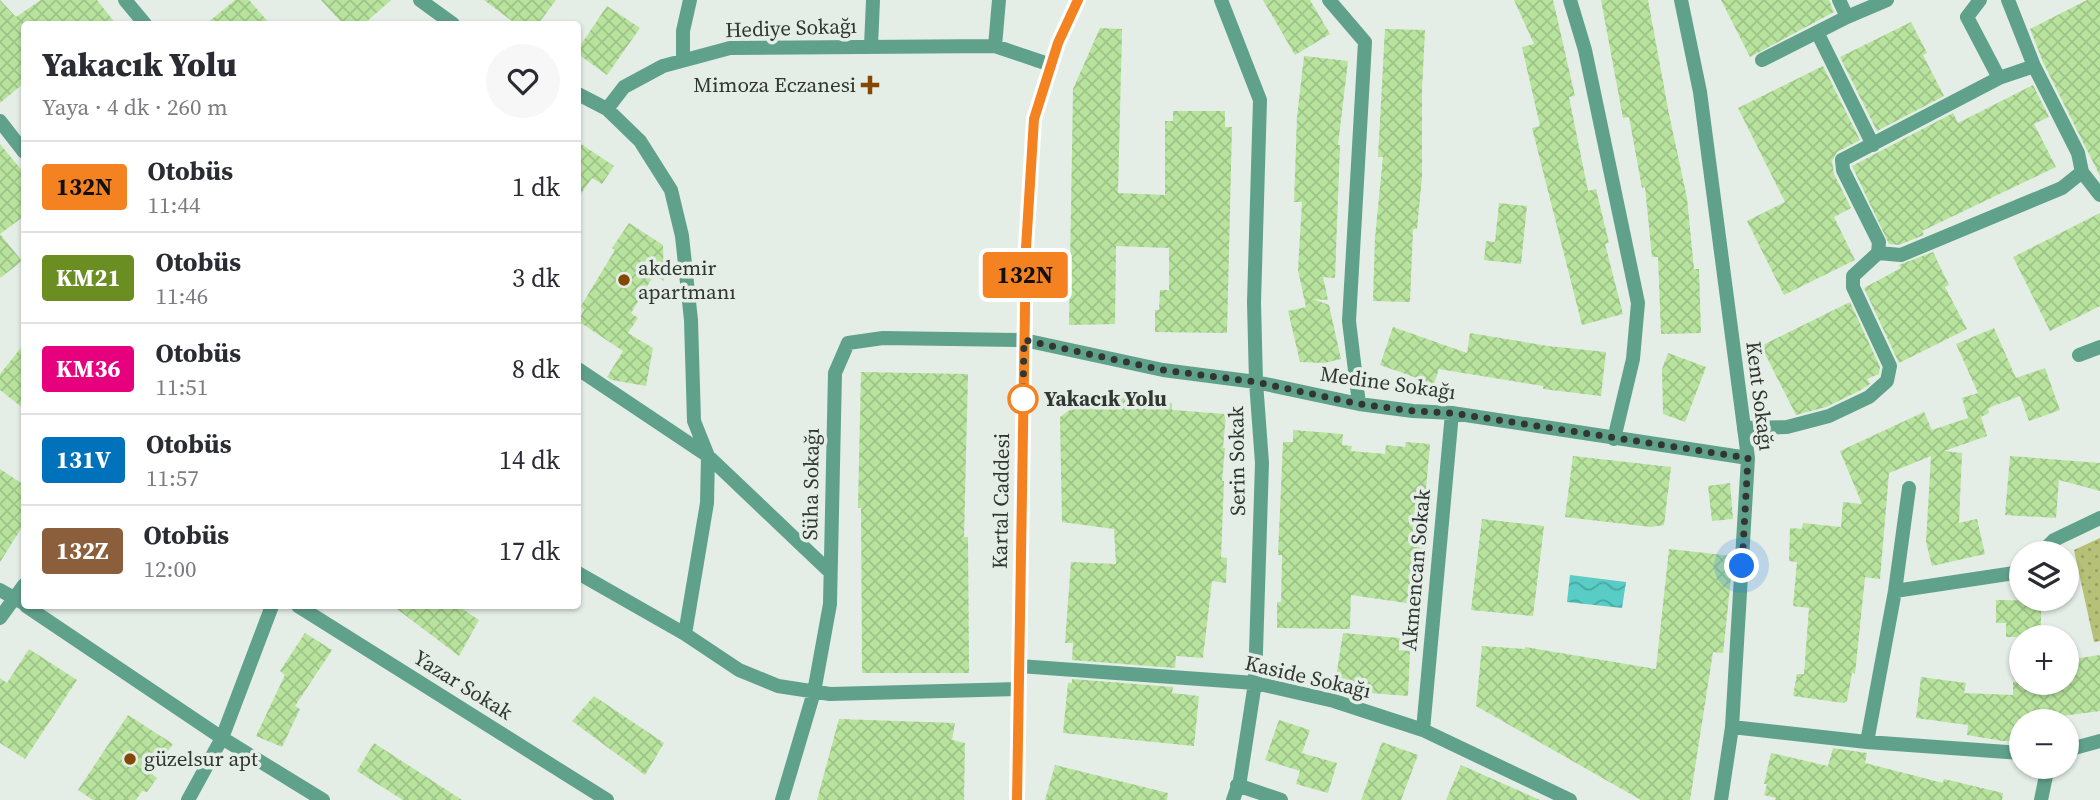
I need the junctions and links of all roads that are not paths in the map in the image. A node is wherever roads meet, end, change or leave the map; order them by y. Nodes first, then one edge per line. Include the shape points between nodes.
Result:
1 (125, 0) edge
2 (420, 0) edge
3 (690, 0) edge
4 (873, 0) edge
5 (999, 0) edge
6 (1078, 0) edge
7 (1221, 0) edge
8 (1329, 0) edge
9 (1570, 0) edge
10 (1681, 0) edge
11 (1839, 0) edge
12 (1887, 0) edge
13 (1980, 0) edge
14 (2008, 0) edge
15 (1847, 17) junction
16 (142, 21) edge
17 (449, 21) edge
18 (1817, 32) junction
19 (871, 46) junction
20 (995, 46) junction
21 (683, 60) junction
22 (1762, 60) dead end
23 (1051, 65) junction
24 (2034, 66) junction
25 (1999, 78) junction
26 (581, 96) edge
27 (607, 109) junction
28 (0, 121) edge
29 (1873, 145) junction
30 (21, 148) edge
31 (2082, 172) junction
32 (2100, 195) edge
33 (1878, 253) junction
34 (1024, 340) junction
35 (2100, 347) edge
36 (2079, 355) dead end
37 (581, 371) edge
38 (1256, 382) junction
39 (1359, 404) junction
40 (1452, 413) junction
41 (1744, 429) junction
42 (1614, 439) junction
43 (708, 456) junction
44 (1748, 458) junction
45 (1909, 488) dead end
46 (2100, 518) edge
47 (2053, 541) edge
48 (830, 572) junction
49 (2009, 574) edge
50 (581, 575) edge
51 (0, 590) edge
52 (1895, 591) junction
53 (21, 602) edge
54 (21, 604) edge
55 (31, 609) edge
56 (271, 609) edge
57 (303, 609) edge
58 (0, 618) edge
59 (685, 634) junction
60 (1020, 666) junction
61 (1255, 683) junction
62 (1019, 689) junction
63 (814, 692) junction
64 (1732, 727) junction
65 (1423, 730) junction
66 (222, 738) junction
67 (2100, 741) edge
68 (1867, 742) junction
69 (2079, 747) edge
70 (2009, 752) edge
71 (2045, 779) edge
72 (1235, 793) edge
73 (188, 800) edge
74 (323, 800) edge
75 (607, 800) edge
76 (782, 800) edge
77 (1017, 800) edge
78 (1281, 800) edge
79 (1570, 800) edge
80 (1721, 800) edge
81 (2040, 800) edge

1 - 16 street
2 - 17 street
3 - 21 street
4 - 19 street
5 - 20 street
6 - 23 main road, Kartal Caddesi
7 - 38 street, Serin Sokak via 1260,100
8 - 39 street via 1365,42 1349,321
9 - 42 street via 1585,50 1638,303 1633,359
10 - 41 street, Kent Sokağı via 1700,92
11 - 15 street
12 - 15 street
13 - 25 street via 1967,17
14 - 24 street
15 - 18 street
18 - 22 street
18 - 29 street
19 - 20 street, Hediye Sokağı
19 - 21 street, Hediye Sokağı via 730,48
20 - 23 street, Hediye Sokağı
21 - 27 street, Hediye Sokağı via 624,87
23 - 34 main road, Kartal Caddesi via 1034,119
24 - 25 street
24 - 31 street via 2078,153
25 - 29 street
26 - 27 street
27 - 43 street via 640,141 671,190 682,236 691,320 694,421
28 - 30 street
29 - 33 street via 1842,160 1879,242
31 - 32 street
31 - 33 street via 2062,188 1900,255
33 - 41 street via 1853,276 1853,287 1890,366 1887,381 1869,397 1829,416 1787,427
34 - 38 street, Medine Sokağı via 1163,370
34 - 48 street, Süha Sokağı via 883,338 848,343 835,373
34 - 60 main road, Kartal Caddesi
35 - 36 street
37 - 43 street
38 - 39 street, Medine Sokağı
38 - 61 street, Serin Sokak via 1262,463
39 - 40 street, Medine Sokağı
40 - 42 street, Medine Sokağı
40 - 65 street, Akmencan Sokak
41 - 44 street, Kent Sokağı
42 - 44 street, Medine Sokağı
43 - 48 street
43 - 59 street via 707,503
44 - 64 street, Kent Sokağı
45 - 52 street
46 - 47 street
48 - 63 street, Süha Sokağı via 830,604
49 - 52 street
50 - 59 street
51 - 53 street
52 - 68 street
54 - 58 street
55 - 66 street
56 - 66 street
57 - 75 street, Yazar Sokak
59 - 63 street via 740,670 778,686
60 - 61 street, Kaside Sokağı
60 - 62 main road, Kartal Caddesi
61 - 65 street, Kaside Sokağı via 1334,701
61 - 72 street, Serin Sokak
62 - 63 street
62 - 77 main road, Kartal Caddesi
63 - 76 street, Süha Sokağı
64 - 68 street
64 - 80 street, Kent Sokağı
65 - 79 street, Kaside Sokağı
66 - 73 street
66 - 74 street
67 - 69 street
68 - 70 street
71 - 81 street
72 - 78 street

